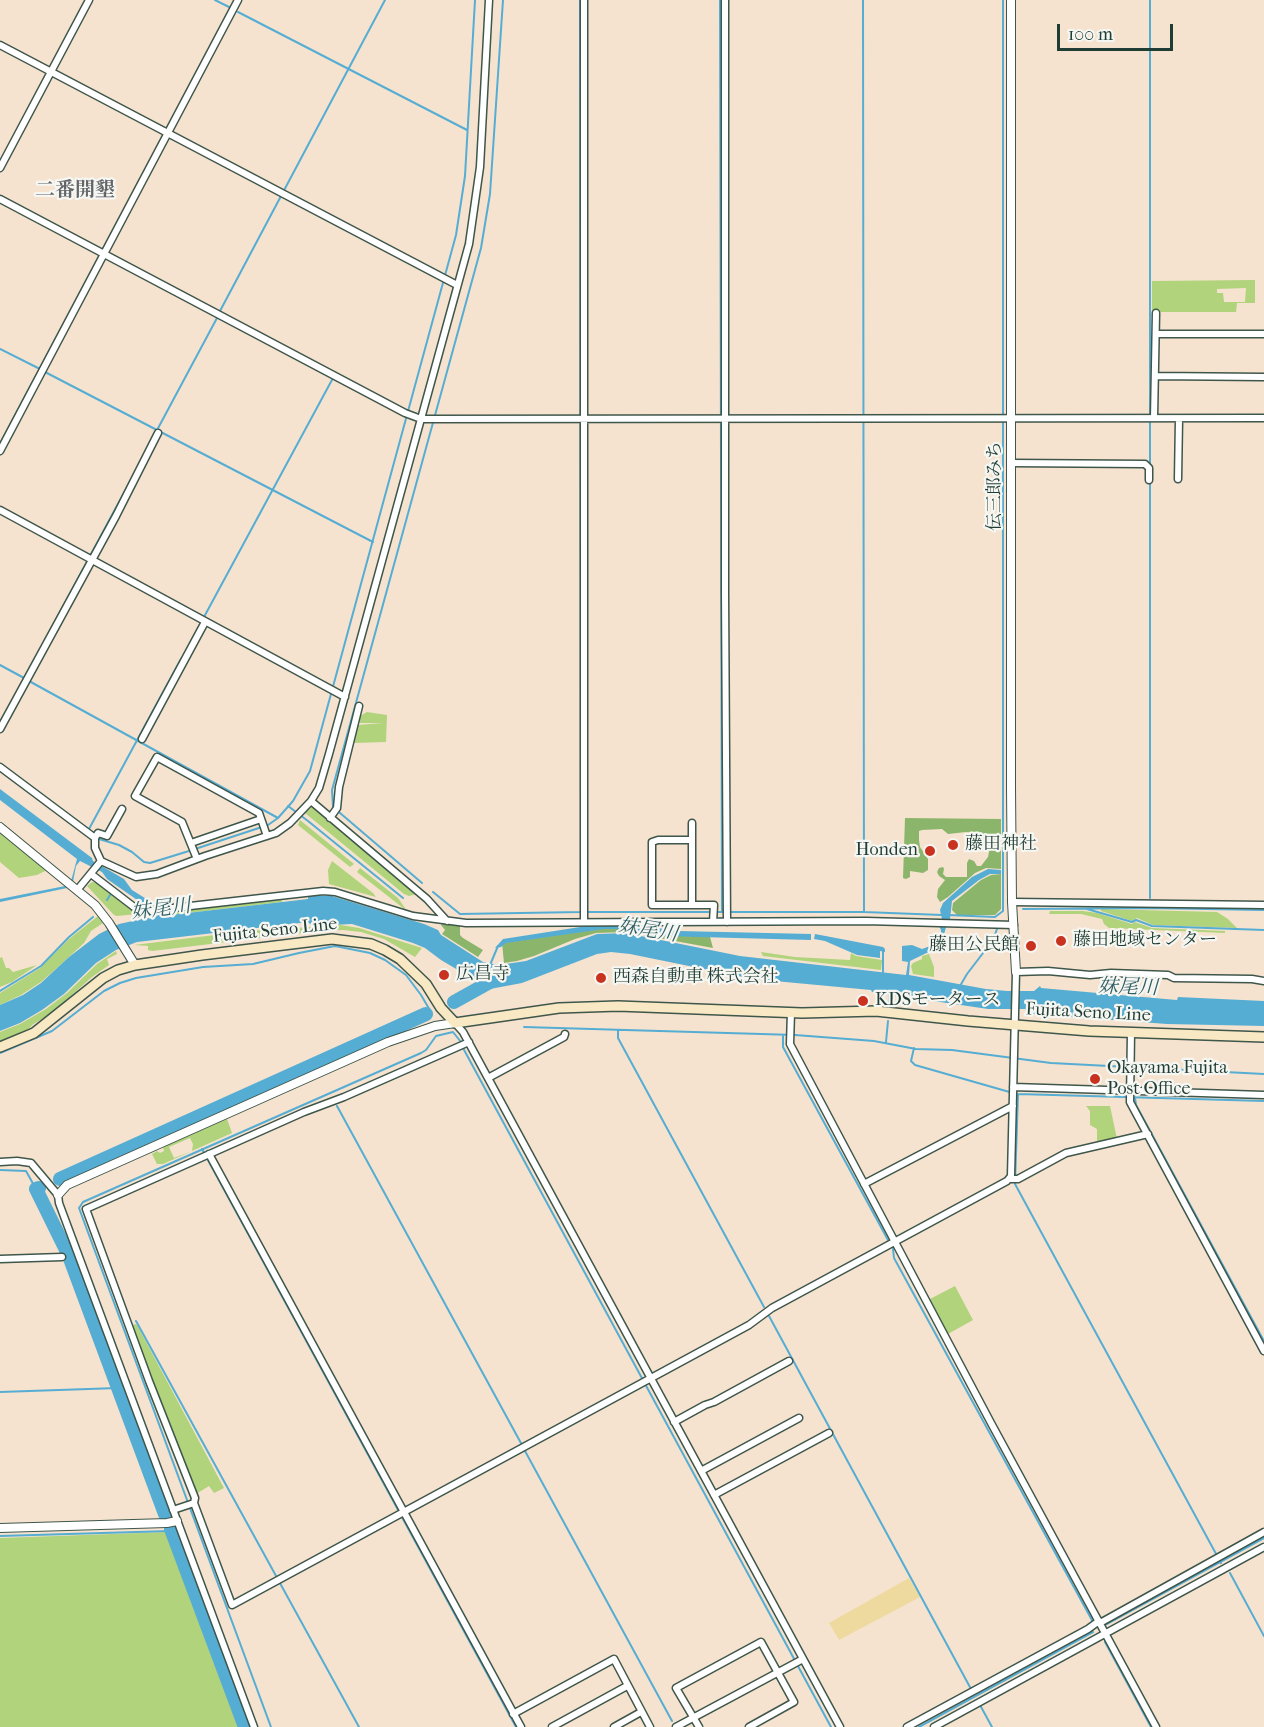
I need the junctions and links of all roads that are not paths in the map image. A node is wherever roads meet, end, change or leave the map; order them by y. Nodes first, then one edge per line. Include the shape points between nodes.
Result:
1 (89, 0) edge
2 (238, 0) edge
3 (489, 0) edge
4 (584, 0) edge
5 (725, 0) edge
6 (1011, 0) edge
7 (0, 45) edge
8 (51, 72) junction
9 (167, 133) junction
10 (0, 168) edge
11 (0, 199) edge
12 (101, 253) junction
13 (457, 285) junction
14 (1156, 313) dead end
15 (1156, 334) junction
16 (1264, 334) edge
17 (1155, 376) junction
18 (1264, 377) edge
19 (421, 418) junction
20 (581, 418) junction
21 (722, 418) junction
22 (1151, 418) junction
23 (1264, 418) edge
24 (1006, 419) junction
25 (1179, 419) junction
26 (158, 433) dead end
27 (0, 452) edge
28 (1011, 464) junction
29 (1178, 479) dead end
30 (1149, 480) dead end
31 (0, 510) edge
32 (90, 559) junction
33 (205, 622) junction
34 (345, 697) junction
35 (359, 706) dead end
36 (0, 729) edge
37 (142, 739) dead end
38 (0, 767) edge
39 (311, 801) junction
40 (122, 809) dead end
41 (334, 812) junction
42 (262, 820) junction
43 (692, 823) dead end
44 (0, 826) edge
45 (266, 833) junction
46 (95, 838) junction
47 (692, 840) junction
48 (191, 844) junction
49 (196, 856) junction
50 (96, 867) junction
51 (78, 889) junction
52 (1012, 902) junction
53 (692, 905) junction
54 (1264, 905) edge
55 (584, 915) junction
56 (714, 916) junction
57 (727, 916) junction
58 (447, 921) junction
59 (1014, 925) junction
60 (135, 965) junction
61 (1016, 972) junction
62 (1264, 981) edge
63 (791, 1012) junction
64 (455, 1023) junction
65 (1014, 1025) junction
66 (1131, 1032) junction
67 (565, 1034) dead end
68 (1264, 1037) edge
69 (469, 1042) junction
70 (0, 1047) edge
71 (488, 1078) junction
72 (1013, 1091) junction
73 (1264, 1095) edge
74 (1129, 1096) junction
75 (1013, 1106) junction
76 (1148, 1134) junction
77 (207, 1155) junction
78 (0, 1162) edge
79 (1013, 1179) junction
80 (864, 1184) junction
81 (58, 1195) junction
82 (896, 1242) junction
83 (62, 1257) dead end
84 (0, 1259) edge
85 (1264, 1351) edge
86 (789, 1361) dead end
87 (646, 1380) junction
88 (799, 1418) dead end
89 (674, 1422) junction
90 (829, 1433) dead end
91 (701, 1471) junction
92 (714, 1495) junction
93 (190, 1504) junction
94 (173, 1510) junction
95 (402, 1514) junction
96 (177, 1521) junction
97 (0, 1528) edge
98 (1264, 1532) edge
99 (1252, 1545) junction
100 (1264, 1547) edge
101 (1100, 1625) junction
102 (799, 1661) junction
103 (778, 1672) junction
104 (627, 1686) junction
105 (641, 1712) junction
106 (513, 1714) junction
107 (693, 1718) junction
108 (254, 1727) edge
109 (521, 1727) edge
110 (552, 1727) edge
111 (614, 1727) edge
112 (650, 1727) edge
113 (676, 1727) edge
114 (699, 1727) edge
115 (749, 1727) edge
116 (840, 1727) edge
117 (907, 1727) edge
118 (934, 1727) edge
119 (1156, 1727) edge

1 - 8 street
2 - 9 street
3 - 13 street via 480,167 469,244
4 - 20 street
5 - 21 street
6 - 24 street, 伝三郎みち
7 - 8 street
8 - 9 street
8 - 10 street
9 - 12 street
9 - 13 street
11 - 12 street
12 - 19 street
12 - 27 street
13 - 19 street
14 - 15 street
15 - 16 street
15 - 17 street
17 - 18 street
17 - 22 street
19 - 20 street
19 - 34 street
20 - 21 street
20 - 55 street
21 - 24 street
21 - 57 street
22 - 24 street
22 - 25 street
23 - 25 street
24 - 28 street, 伝三郎みち
25 - 29 street
26 - 32 street
28 - 30 street via 1145,464
28 - 52 street, 伝三郎みち
31 - 32 street
32 - 33 street
32 - 36 street
33 - 34 street
33 - 37 street
34 - 39 street via 319,788
35 - 41 street
38 - 46 street
39 - 41 street
39 - 45 street via 284,828
40 - 46 street via 107,836 98,833
41 - 58 street
42 - 45 street
42 - 48 street
42 - 48 street via 259,813 157,758 135,796 182,822
43 - 47 street
44 - 51 street
45 - 49 street
46 - 50 street
47 - 53 street
47 - 53 street via 652,842 652,905
48 - 49 street
49 - 50 street via 143,877
50 - 51 street
50 - 58 street via 134,907 146,911 323,891 412,916
51 - 60 street via 109,923
52 - 54 street
52 - 59 street, 伝三郎みち
53 - 56 street via 714,905
55 - 56 street
55 - 58 street via 510,923
56 - 57 street
57 - 59 street
59 - 61 street, 伝三郎みち
60 - 64 main road, Fujita Seno Line via 315,940 357,941 400,959 426,984
60 - 70 main road, Fujita Seno Line via 103,978 34,1033
61 - 62 street
61 - 65 street
63 - 64 main road, Fujita Seno Line via 582,1006
63 - 65 main road, Fujita Seno Line via 876,1011
63 - 80 street via 790,1044
64 - 69 street
64 - 81 street via 388,1042 67,1185
65 - 66 main road, Fujita Seno Line
65 - 72 street
66 - 68 main road, Fujita Seno Line
66 - 74 street
67 - 71 street
69 - 71 street
69 - 77 street
71 - 87 street
72 - 74 street
72 - 75 street
73 - 74 street
74 - 76 street
75 - 79 street
75 - 80 street
76 - 79 street via 1066,1153
76 - 85 street
77 - 93 street via 88,1206 86,1212 195,1498
77 - 95 street
78 - 81 street via 30,1163
79 - 82 street
80 - 82 street
81 - 94 street
82 - 87 street
82 - 101 street
83 - 84 street
86 - 89 street
87 - 89 street
87 - 95 street
88 - 91 street
89 - 91 street
90 - 92 street
91 - 92 street
92 - 102 street
93 - 94 street
93 - 95 street via 232,1605
94 - 96 street
95 - 106 street
96 - 97 street
96 - 108 street
98 - 99 street
99 - 100 street
99 - 101 street
99 - 101 street via 1218,1557
101 - 117 street
101 - 118 street
101 - 119 street
102 - 103 street
102 - 116 street
103 - 107 street
103 - 107 street via 761,1642 743,1651 676,1688
103 - 115 street via 794,1702
104 - 105 street
104 - 106 street via 614,1659
104 - 110 street
105 - 111 street
105 - 112 street
106 - 109 street
107 - 113 street
107 - 114 street

